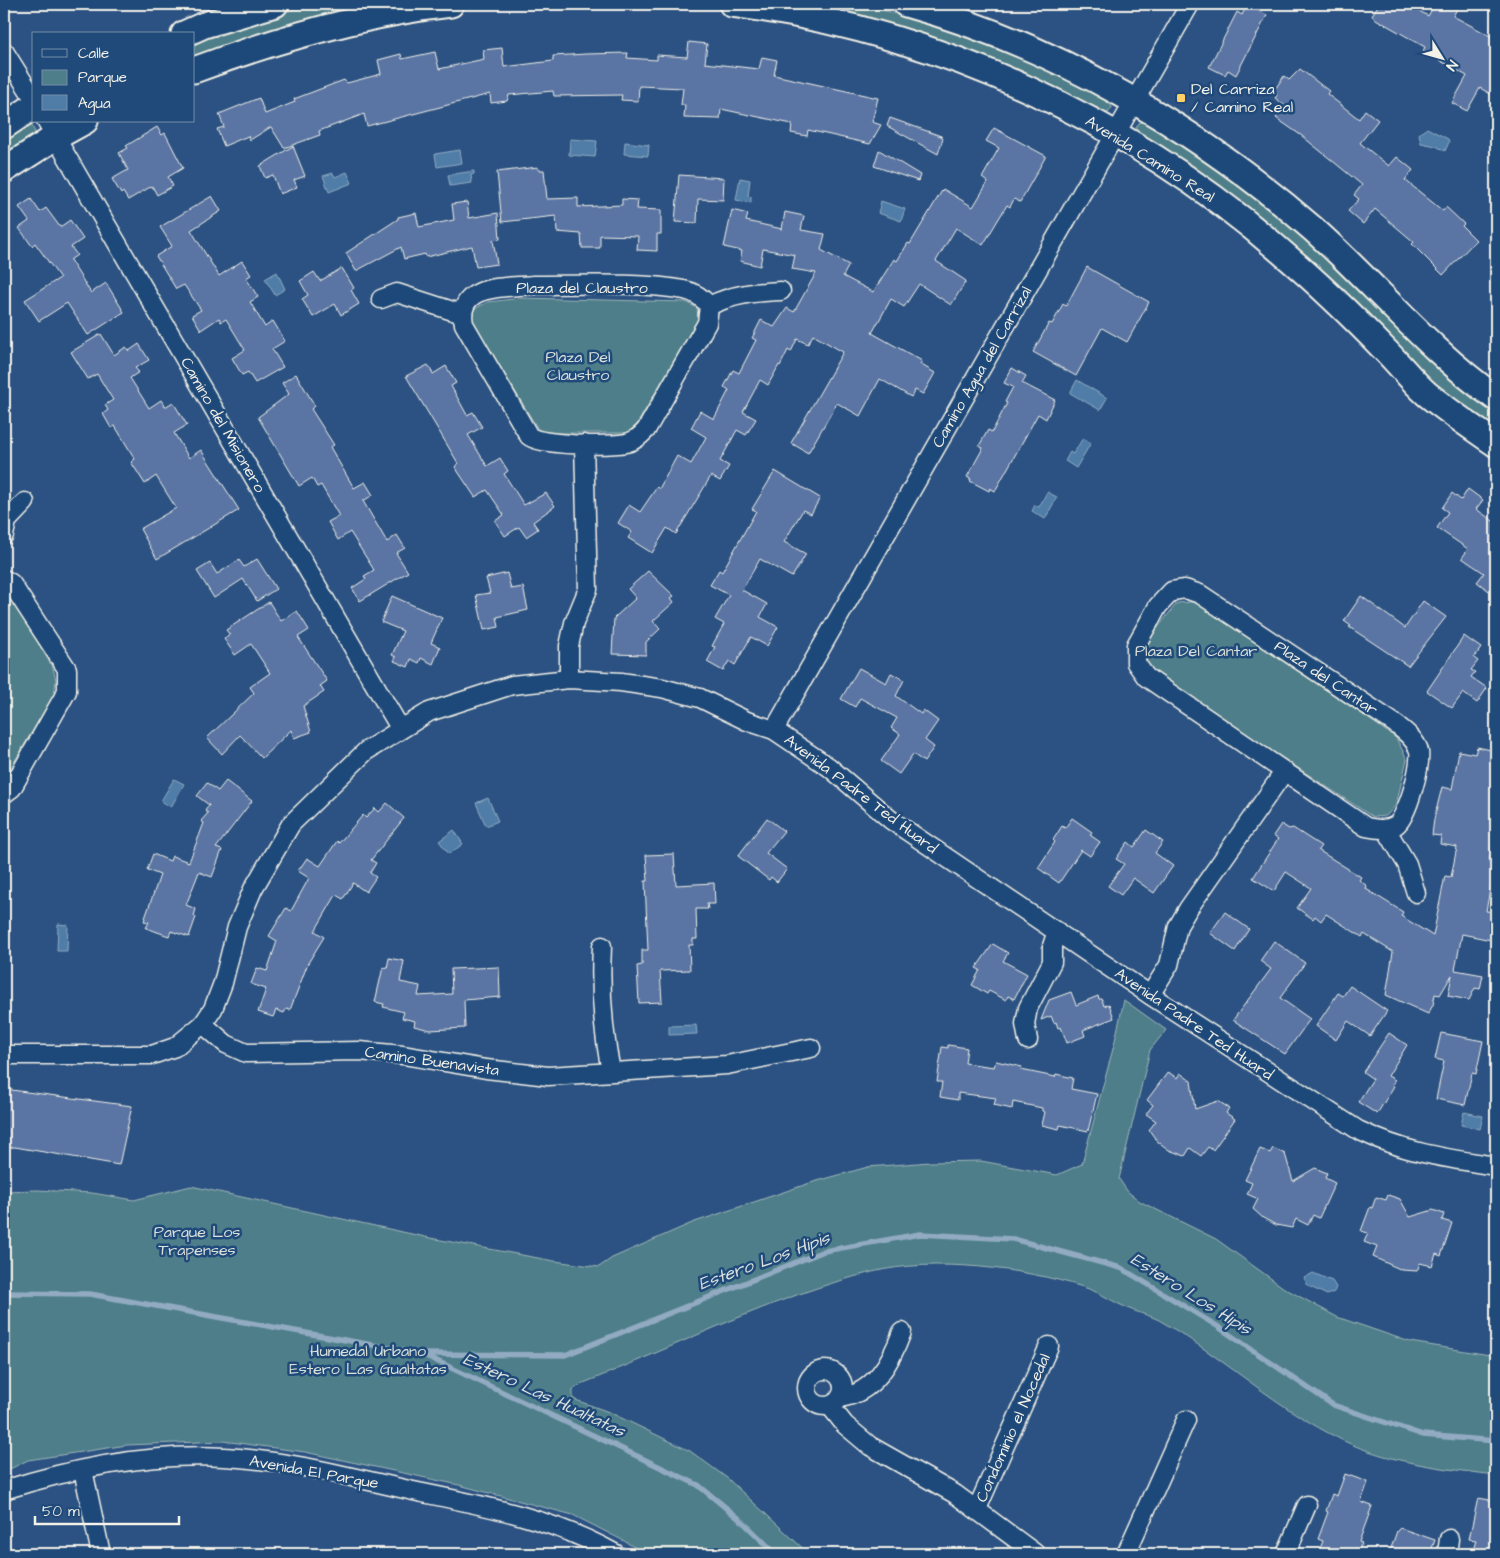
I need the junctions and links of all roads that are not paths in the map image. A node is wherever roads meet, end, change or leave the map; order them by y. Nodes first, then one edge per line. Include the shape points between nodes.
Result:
1 (275, 4) edge
2 (450, 4) edge
3 (732, 4) edge
4 (906, 4) edge
5 (1190, 4) edge
6 (188, 32) edge
7 (4, 51) edge
8 (195, 70) edge
9 (32, 96) edge
10 (1134, 101) junction
11 (32, 107) edge
12 (81, 122) edge
13 (4, 126) edge
14 (50, 129) edge
15 (1115, 133) junction
16 (4, 170) edge
17 (781, 291) dead end
18 (381, 299) dead end
19 (710, 306) junction
20 (462, 314) junction
21 (1496, 398) edge
22 (584, 444) junction
23 (1496, 444) edge
24 (25, 502) dead end
25 (4, 535) edge
26 (4, 579) edge
27 (569, 679) junction
28 (400, 728) junction
29 (774, 730) junction
30 (1284, 772) junction
31 (4, 794) edge
32 (1386, 829) junction
33 (1416, 894) dead end
34 (1057, 931) junction
35 (1077, 945) junction
36 (602, 946) dead end
37 (1052, 962) junction
38 (1150, 995) junction
39 (202, 1024) junction
40 (1028, 1040) dead end
41 (811, 1048) dead end
42 (4, 1055) edge
43 (611, 1071) junction
44 (1496, 1166) edge
45 (902, 1332) dead end
46 (1049, 1346) dead end
47 (1186, 1420) dead end
48 (83, 1470) junction
49 (4, 1490) edge
50 (1307, 1505) dead end
51 (977, 1509) junction
52 (101, 1554) edge
53 (616, 1554) edge
54 (1036, 1554) edge
55 (1126, 1554) edge
56 (1286, 1554) edge

1 - 6 main road
2 - 8 main road via 322,27
3 - 15 main road, Avenida Camino Real via 874,32 1009,81
4 - 10 main road via 1030,48
5 - 10 street, Camino Agua del Carrizal
7 - 9 street
10 - 15 street, Camino Agua del Carrizal
10 - 21 main road via 1201,143 1313,229 1446,359
11 - 13 main road
12 - 14 main road
14 - 16 main road
14 - 28 street, Camino del Misionero
15 - 23 main road, Avenida Camino Real via 1240,217 1322,289 1426,393
15 - 29 street, Camino Agua del Carrizal
17 - 19 street via 750,292
18 - 20 street via 397,293
19 - 20 street, Plaza del Claustro via 685,290 534,286 479,291 470,297
19 - 22 street via 707,323 646,430 627,443
20 - 22 street via 464,324 529,436 538,442
22 - 27 street via 588,589 572,631
24 - 25 street via 7,521
26 - 31 street via 11,583 67,669 68,680 67,691 12,788
27 - 28 street, Avenida Padre Ted Huard via 512,686 429,712
27 - 29 street, Avenida Padre Ted Huard via 662,688 700,698
28 - 39 street, Avenida Padre Ted Huard via 366,751 291,824 253,889 236,927 216,1000
29 - 34 street, Avenida Padre Ted Huard via 829,767 891,820
30 - 32 street, Plaza del Cantar via 1366,827
30 - 32 street, Plaza del Cantar via 1146,677 1136,663 1136,645 1158,606 1172,591 1186,589 1200,594 1411,736 1419,750 1419,761 1406,811 1396,824
30 - 38 street via 1188,909 1178,926 1169,965
32 - 33 street via 1407,864
34 - 35 street, Avenida Padre Ted Huard
34 - 37 street via 1052,946
35 - 37 street
35 - 38 street, Avenida Padre Ted Huard
36 - 43 street via 607,1053
37 - 40 street via 1028,1008 1025,1024
38 - 44 street, Avenida Padre Ted Huard via 1358,1130 1382,1142 1421,1154
39 - 42 street, Avenida Padre Ted Huard via 175,1047 152,1055
39 - 43 street, Camino Buenavista via 226,1044 246,1053 359,1051 548,1076
41 - 43 street, Camino Buenavista via 727,1065
45 - 51 street, Condominio el Nocedal via 878,1377 860,1393 835,1402 845,1425 870,1446
46 - 51 street, Condominio el Nocedal
47 - 55 street
48 - 49 street, Avenida El Parque
48 - 52 street
48 - 53 street, Avenida El Parque via 168,1458 223,1457 272,1462 513,1512 579,1535
50 - 56 street
51 - 54 street, Condominio el Nocedal

